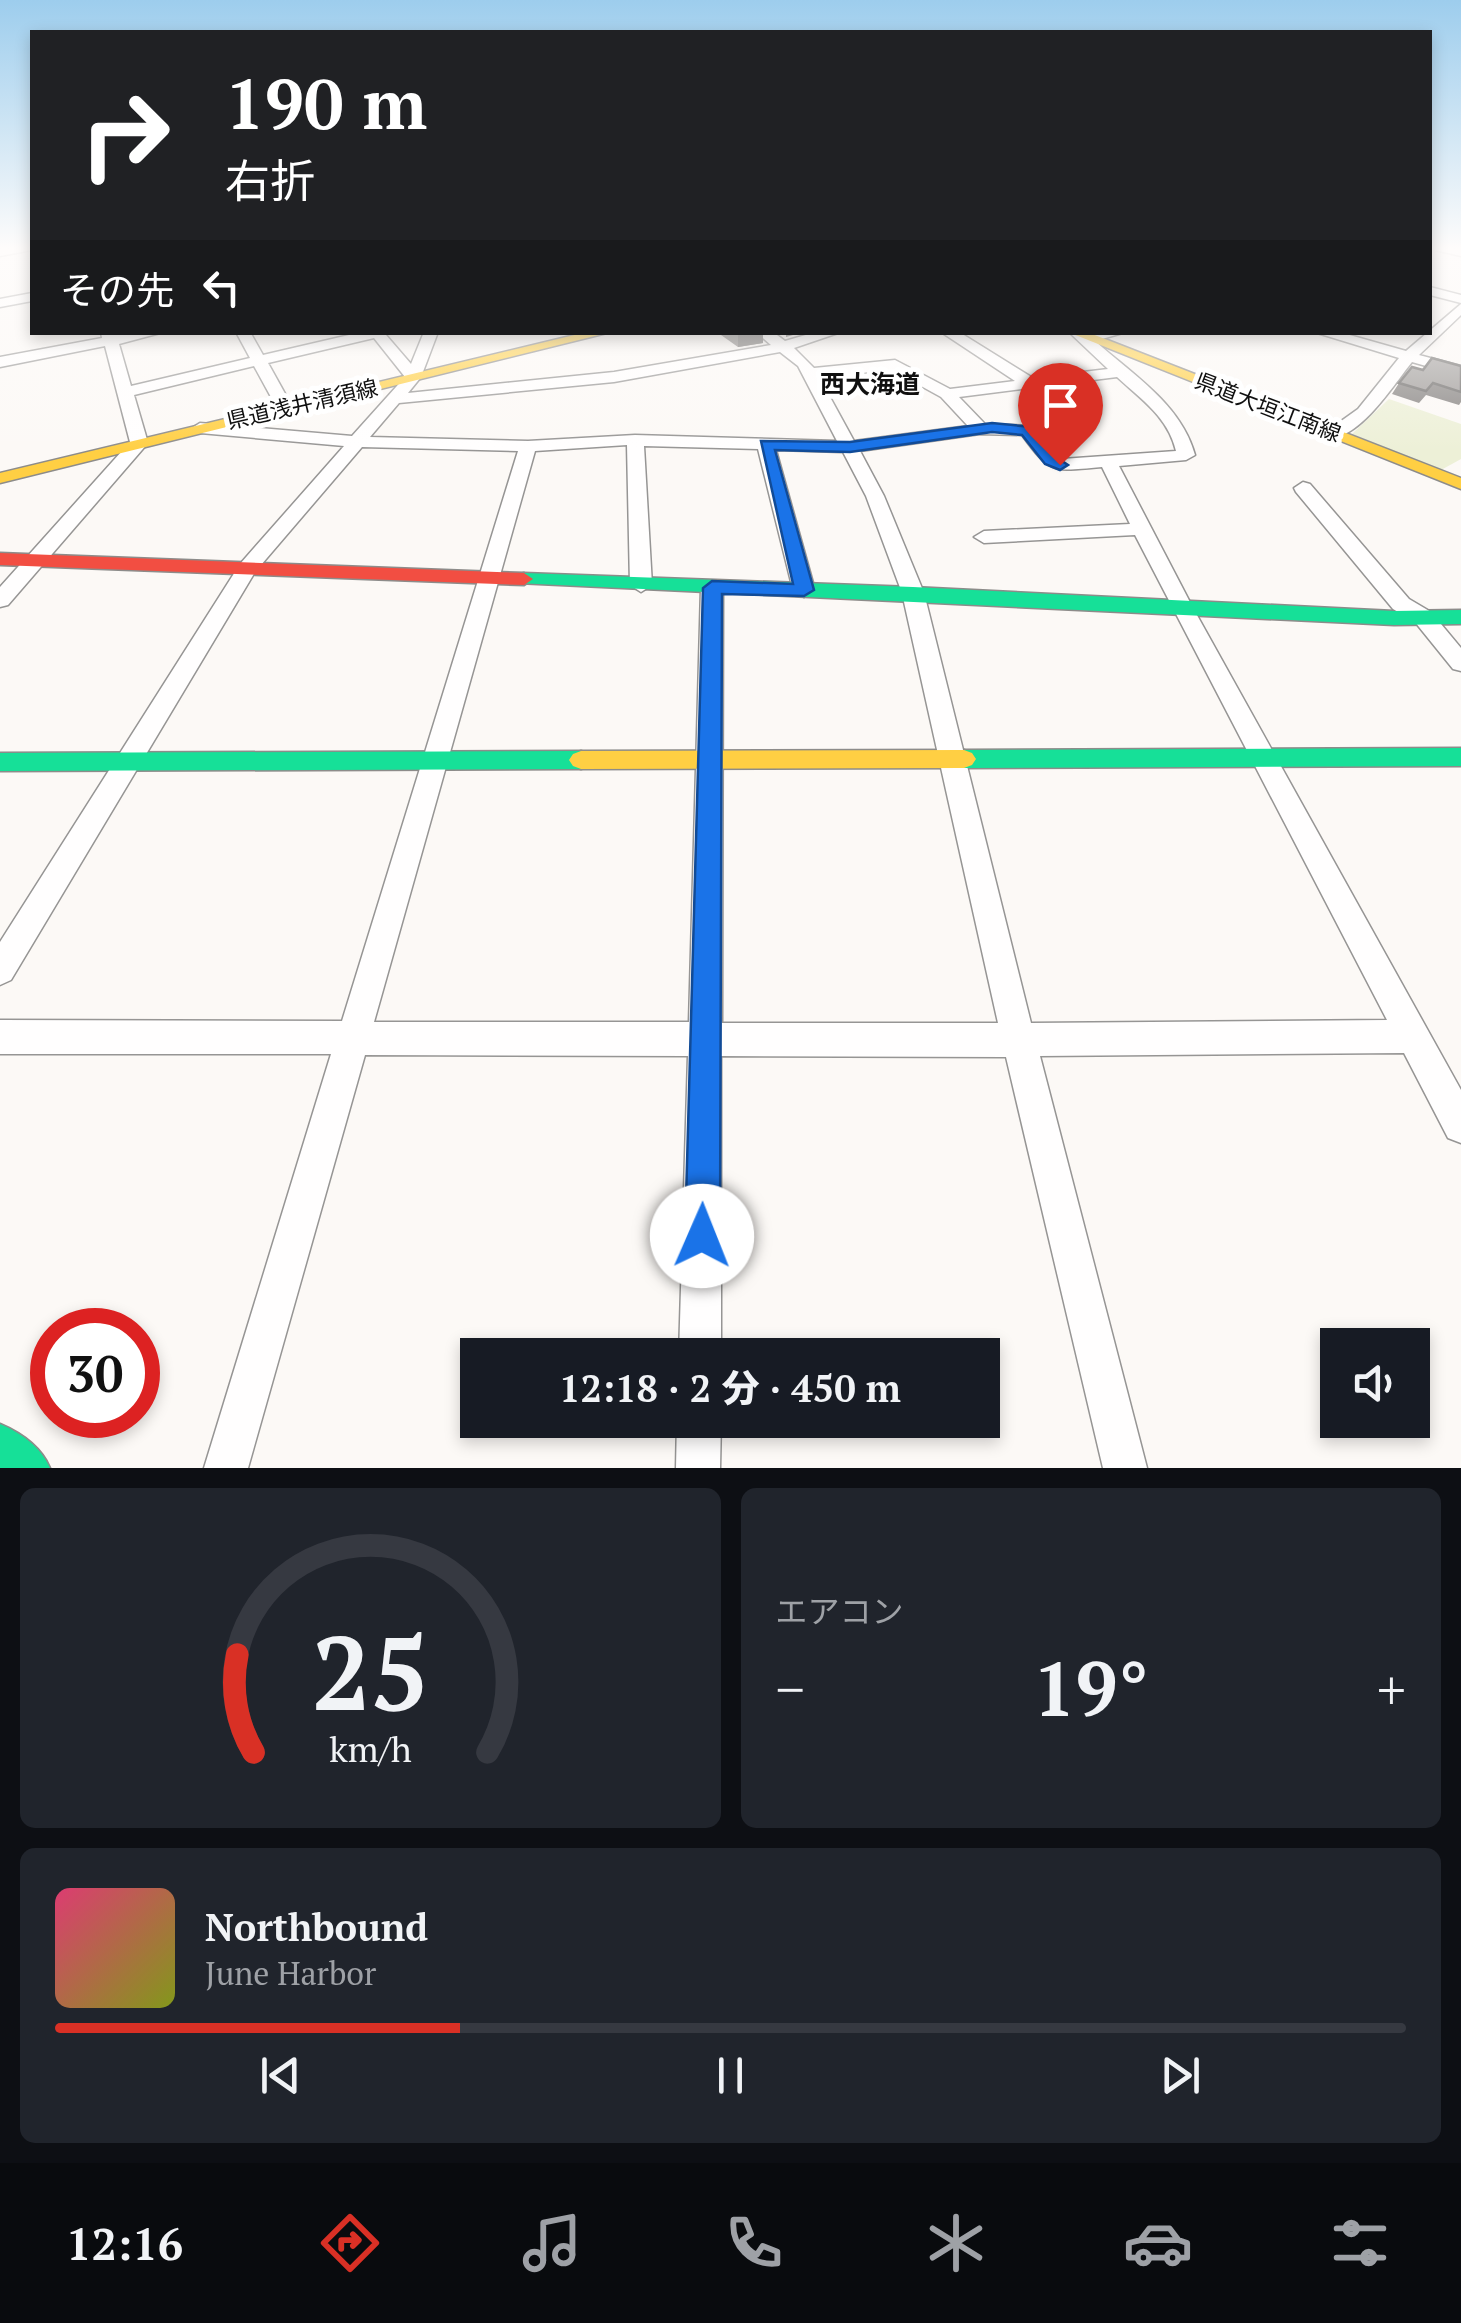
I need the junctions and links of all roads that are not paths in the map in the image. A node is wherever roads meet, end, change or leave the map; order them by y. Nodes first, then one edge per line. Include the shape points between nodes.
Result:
1 (1452, 316) edge
2 (1432, 333) edge
3 (245, 335) edge
4 (370, 335) edge
5 (381, 335) edge
6 (430, 335) edge
7 (592, 335) edge
8 (811, 335) edge
9 (953, 335) edge
10 (1080, 335) edge
11 (1333, 335) edge
12 (1430, 335) edge
13 (109, 337) edge
14 (773, 340) edge
15 (1410, 355) junction
16 (258, 360) junction
17 (0, 362) edge
18 (1461, 370) edge
19 (809, 372) junction
20 (1119, 372) junction
21 (413, 377) junction
22 (1028, 382) junction
23 (125, 392) junction
24 (948, 394) junction
25 (390, 399) junction
26 (285, 408) junction
27 (200, 428) junction
28 (980, 428) junction
29 (1336, 434) junction
30 (635, 440) junction
31 (139, 442) junction
32 (359, 442) junction
33 (766, 445) junction
34 (528, 446) junction
35 (850, 447) junction
36 (1108, 462) junction
37 (1455, 476) edge
38 (0, 478) edge
39 (1304, 488) dead end
40 (1141, 529) junction
41 (984, 537) dead end
42 (0, 560) edge
43 (35, 562) junction
44 (247, 568) junction
45 (488, 579) junction
46 (641, 584) junction
47 (712, 588) junction
48 (804, 590) junction
49 (913, 594) junction
50 (0, 600) edge
51 (1182, 608) junction
52 (1461, 616) edge
53 (1424, 617) junction
54 (1461, 663) edge
55 (1461, 757) edge
56 (710, 758) junction
57 (949, 758) junction
58 (1263, 758) junction
59 (129, 760) junction
60 (434, 760) junction
61 (0, 762) edge
62 (0, 970) edge
63 (706, 1036) junction
64 (1412, 1036) junction
65 (0, 1037) edge
66 (352, 1037) junction
67 (1020, 1040) junction
68 (1460, 1121) edge
69 (700, 1338) edge
70 (699, 1438) edge
71 (0, 1444) edge
72 (30, 1468) edge
73 (226, 1468) edge
74 (698, 1468) edge
75 (1125, 1468) edge

1 - 2 street
3 - 16 street
4 - 16 street
5 - 21 street
6 - 21 street
7 - 21 main road, 県道浅井清須線
8 - 14 street
9 - 22 street
10 - 20 street
10 - 29 main road, 県道大垣江南線
11 - 15 street
12 - 15 street
13 - 17 street
13 - 23 street
14 - 19 street
14 - 25 street via 748,358
15 - 18 street
15 - 29 street via 1364,412
16 - 23 street
16 - 26 street
19 - 24 street via 895,365
19 - 35 street
20 - 22 street
20 - 36 street via 1169,415 1186,456
21 - 25 street
21 - 26 main road, 県道浅井清須線
22 - 24 street
23 - 31 street
24 - 28 street
25 - 32 street
26 - 27 main road, 県道浅井清須線
27 - 31 main road, 県道浅井清須線
27 - 32 street
28 - 35 street
28 - 36 street via 1026,430 1060,465
29 - 37 main road, 県道大垣江南線
30 - 33 street
30 - 34 street
30 - 46 street
31 - 38 main road, 県道浅井清須線
31 - 43 street
32 - 34 street
32 - 44 street
33 - 35 street
33 - 48 street
34 - 45 street
35 - 49 street
36 - 40 street
39 - 53 street via 1402,604
40 - 41 street
40 - 51 street
42 - 43 main road
43 - 44 main road
43 - 50 street
44 - 45 main road
44 - 59 street
45 - 46 main road
45 - 60 street
46 - 47 main road
47 - 48 main road
47 - 56 street
48 - 49 main road
49 - 51 main road
49 - 57 street
51 - 53 main road
51 - 58 street
52 - 53 main road
53 - 54 street
55 - 58 main road
56 - 57 main road
56 - 60 main road
56 - 63 street
57 - 58 main road
57 - 67 street
58 - 64 street
59 - 60 main road
59 - 61 main road
59 - 62 street
60 - 66 street
63 - 66 street
63 - 67 street
63 - 69 street
64 - 67 street
64 - 68 street
65 - 66 street
66 - 73 street
67 - 75 street
70 - 74 street
71 - 72 main road

